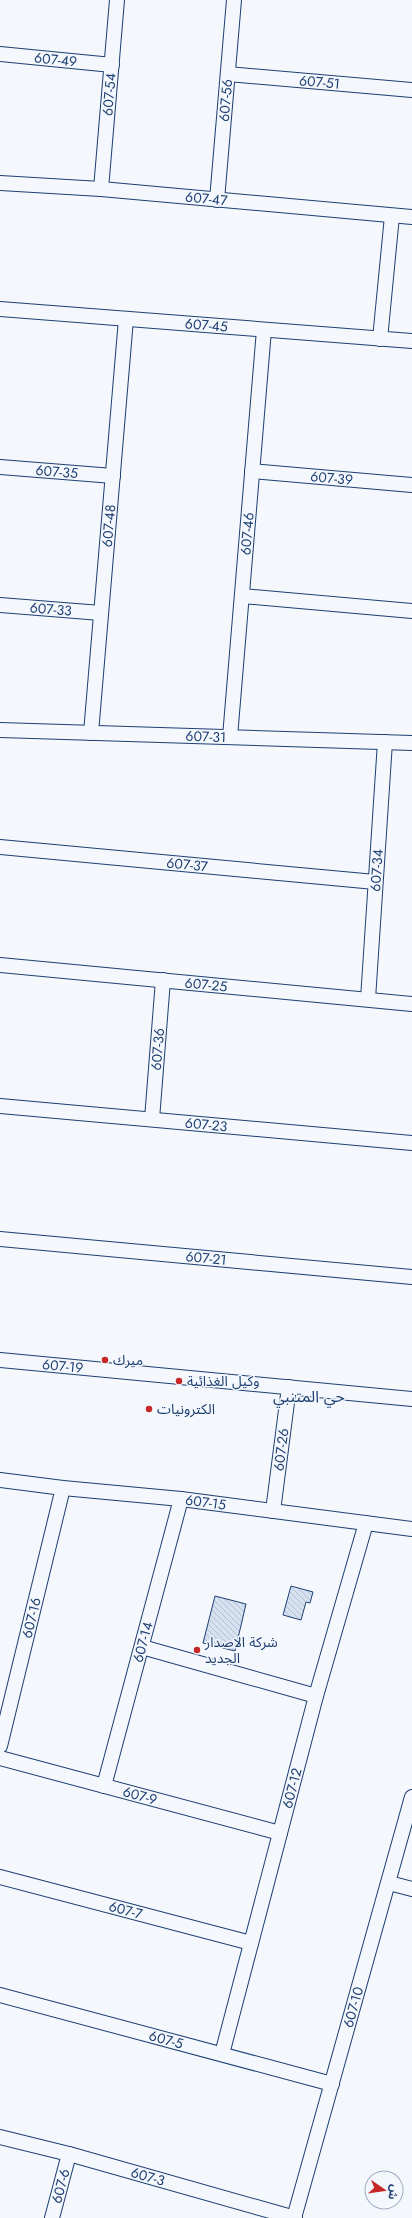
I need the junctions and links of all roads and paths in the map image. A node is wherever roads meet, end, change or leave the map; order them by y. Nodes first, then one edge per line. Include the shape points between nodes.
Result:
1 (117, 0) edge
2 (234, 0) edge
3 (0, 54) edge
4 (112, 65) junction
5 (228, 74) junction
6 (412, 90) edge
7 (0, 183) edge
8 (101, 189) junction
9 (218, 200) junction
10 (392, 216) junction
11 (412, 217) edge
12 (0, 309) edge
13 (126, 319) junction
14 (264, 330) junction
15 (380, 339) junction
16 (412, 341) edge
17 (0, 467) edge
18 (252, 471) junction
19 (113, 476) junction
20 (412, 485) edge
21 (242, 596) junction
22 (0, 605) edge
23 (412, 611) edge
24 (101, 613) junction
25 (0, 730) edge
26 (91, 732) junction
27 (230, 737) junction
28 (384, 742) junction
29 (412, 743) edge
30 (0, 847) edge
31 (375, 882) junction
32 (0, 965) edge
33 (163, 980) junction
34 (368, 1000) junction
35 (412, 1004) edge
36 (0, 1106) edge
37 (152, 1119) junction
38 (412, 1143) edge
39 (0, 1239) edge
40 (412, 1277) edge
41 (0, 1360) edge
42 (289, 1387) junction
43 (412, 1399) edge
44 (0, 1480) edge
45 (63, 1488) junction
46 (181, 1499) junction
47 (273, 1511) junction
48 (366, 1523) junction
49 (412, 1529) edge
50 (142, 1647) junction
51 (316, 1696) junction
52 (0, 1746) edge
53 (0, 1758) edge
54 (104, 1786) junction
55 (412, 1797) edge
56 (280, 1833) junction
57 (0, 1877) edge
58 (389, 1883) junction
59 (412, 1889) edge
60 (251, 1943) junction
61 (0, 1995) edge
62 (222, 2054) junction
63 (332, 2084) junction
64 (0, 2137) edge
65 (69, 2154) junction
66 (52, 2218) edge
67 (295, 2218) edge

1 - 4 street, 607-54
2 - 5 street, 607-56
3 - 4 street, 607-49
4 - 8 street, 607-54
5 - 6 street, 607-51
5 - 9 street, 607-56
7 - 8 street, 607-47
8 - 9 street, 607-47
9 - 10 street, 607-47
10 - 11 street, 607-47
10 - 15 street
12 - 13 street, 607-45
13 - 14 street, 607-45
13 - 19 street, 607-48
14 - 15 street, 607-45
14 - 18 street, 607-46
15 - 16 street, 607-45
17 - 19 street, 607-35
18 - 20 street, 607-39
18 - 21 street, 607-46
19 - 24 street, 607-48
21 - 23 street
21 - 27 street, 607-46
22 - 24 street, 607-33
24 - 26 street, 607-48
25 - 26 street, 607-31
26 - 27 street, 607-31
27 - 28 street, 607-31
28 - 29 street, 607-31
28 - 31 street, 607-34
30 - 31 street, 607-37
31 - 34 street, 607-34
32 - 33 street, 607-25
33 - 34 street, 607-25
33 - 37 street, 607-36
34 - 35 street, 607-25
36 - 37 street, 607-23
37 - 38 street, 607-23
39 - 40 street, 607-21
41 - 42 street, 607-19
42 - 43 street, 607-19
42 - 47 street, 607-26
44 - 45 street, 607-15
45 - 46 street, 607-15
45 - 52 street, 607-16
46 - 47 street, 607-15
46 - 50 street, 607-14
47 - 48 street, 607-15
48 - 49 street, 607-15
48 - 51 street, 607-12
50 - 51 street
50 - 54 street, 607-14
51 - 56 street, 607-12
53 - 54 street, 607-9
54 - 56 street, 607-9
55 - 58 street, 607-10
56 - 60 street, 607-12
57 - 60 street, 607-7
58 - 59 street
58 - 63 street, 607-10
60 - 62 street, 607-12
61 - 62 street, 607-5
62 - 63 street, 607-5
63 - 67 street, 607-10
64 - 65 street, 607-3
65 - 66 street, 607-6
65 - 67 street, 607-3

